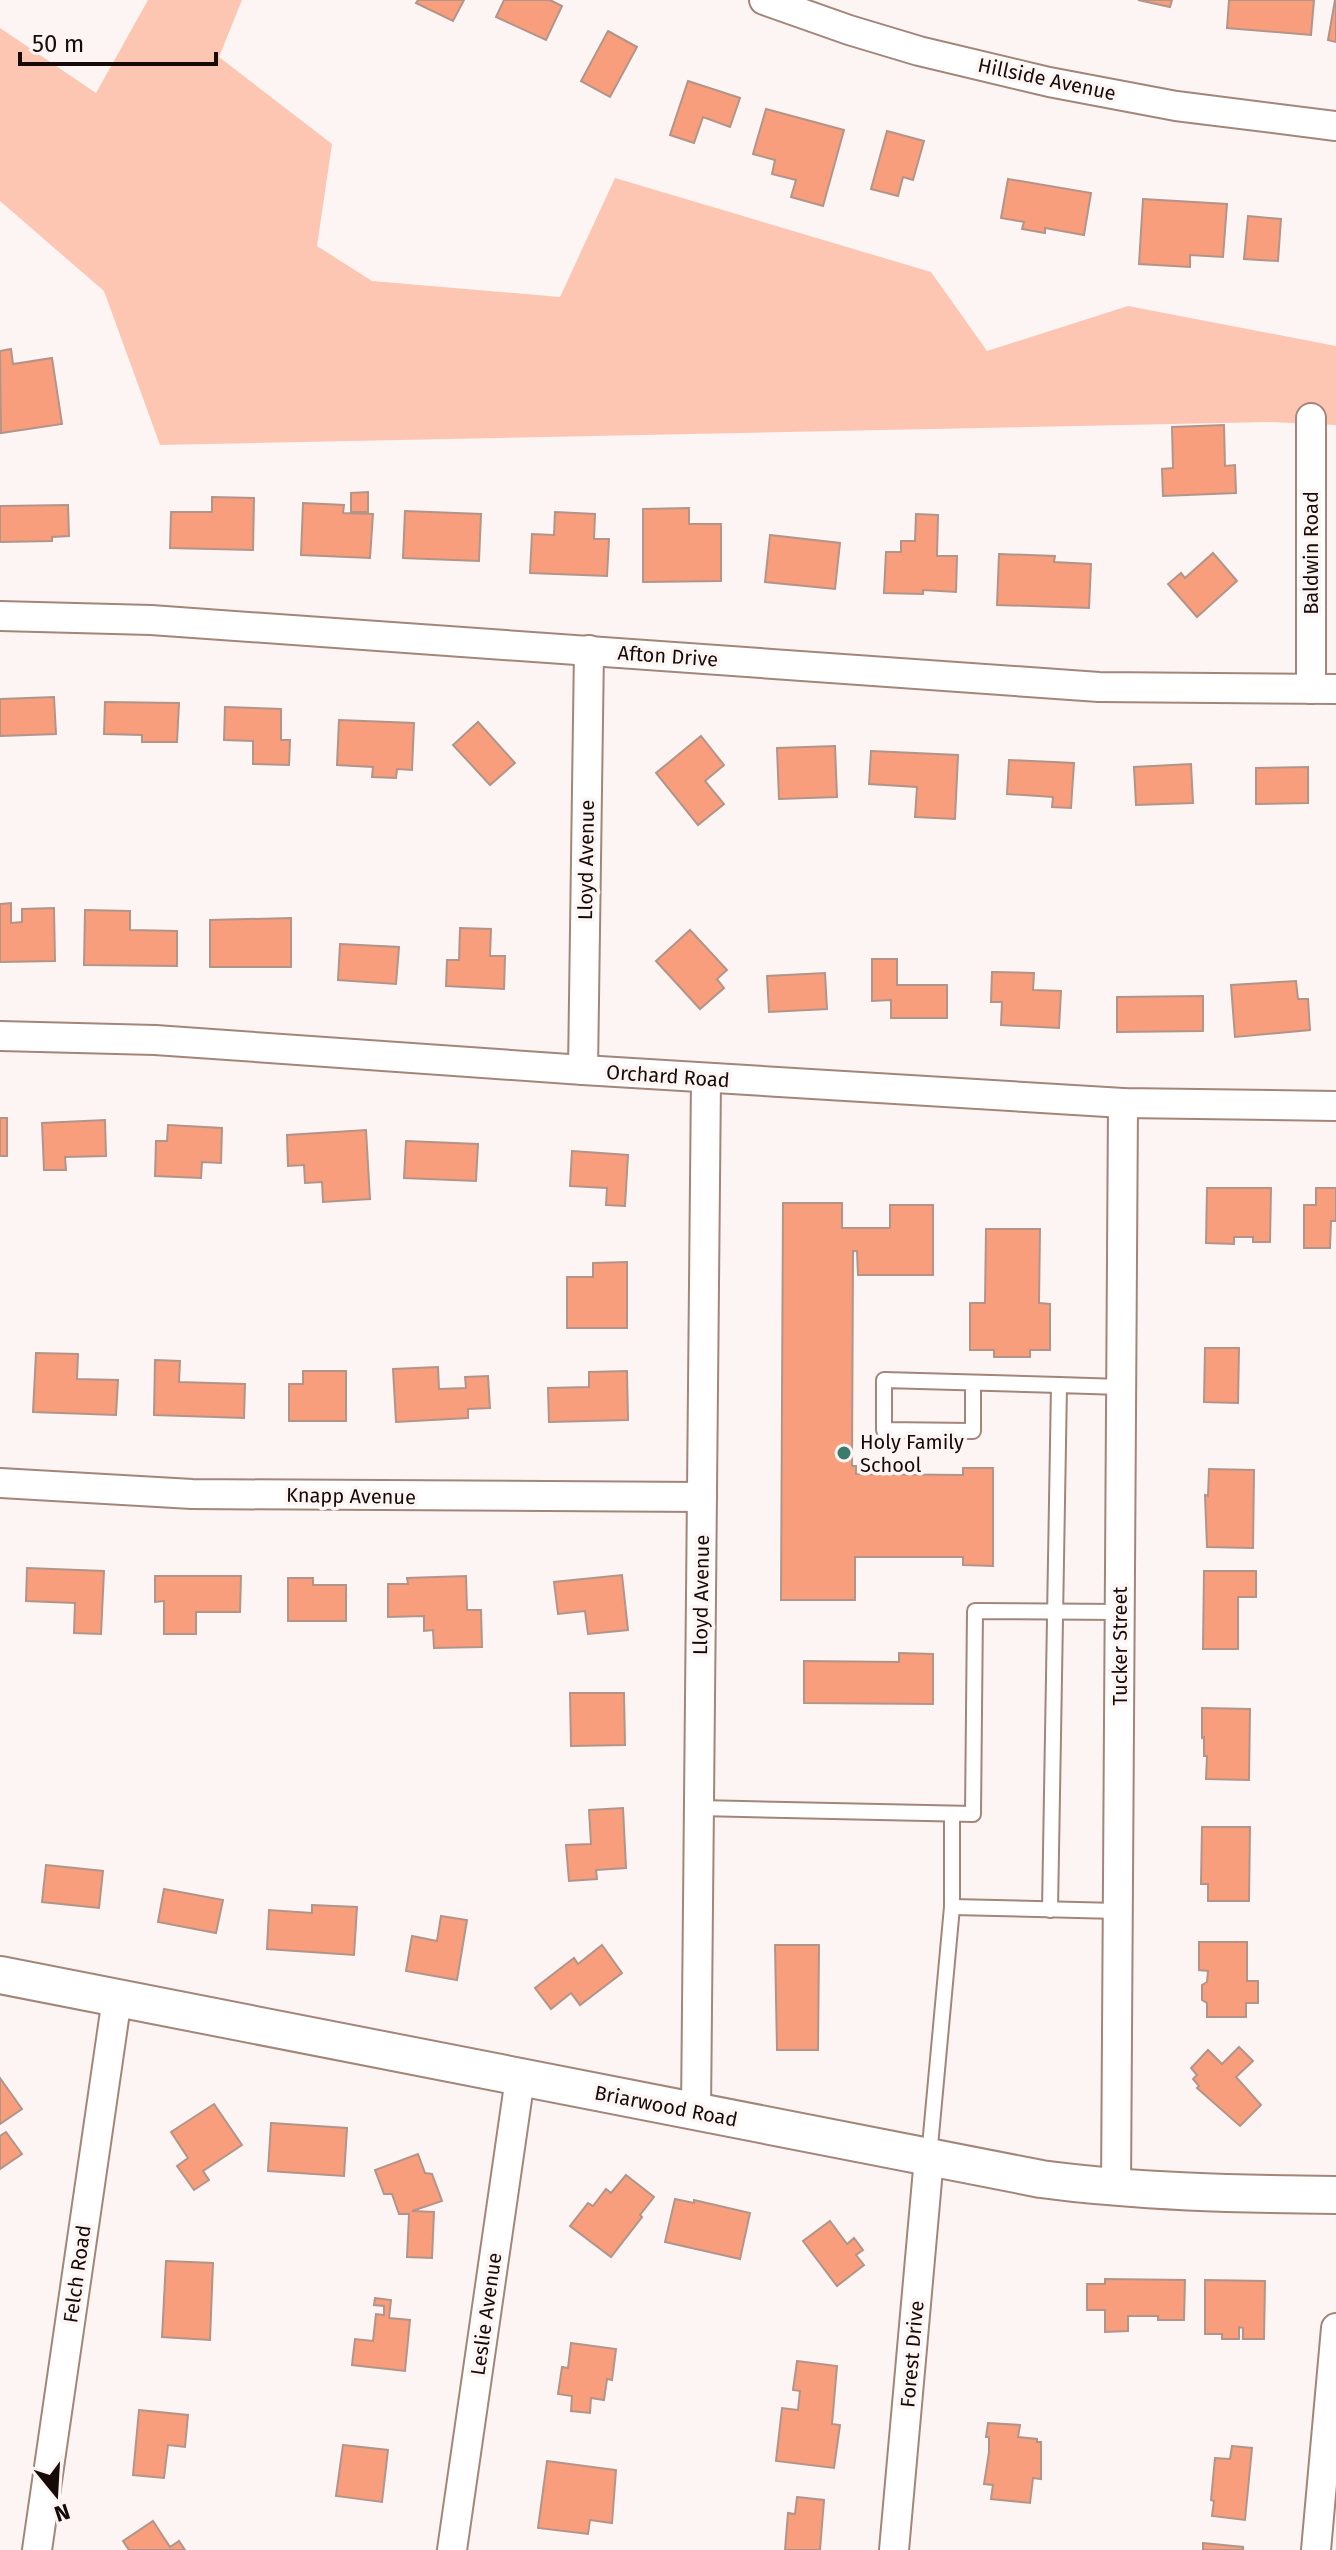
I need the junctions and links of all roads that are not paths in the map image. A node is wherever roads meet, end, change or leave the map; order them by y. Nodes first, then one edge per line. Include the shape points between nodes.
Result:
1 (764, 0) edge
2 (1336, 126) edge
3 (1311, 418) dead end
4 (0, 616) edge
5 (589, 650) junction
6 (1324, 689) edge
7 (0, 1036) edge
8 (583, 1070) junction
9 (706, 1078) junction
10 (1123, 1103) junction
11 (1336, 1106) edge
12 (973, 1383) junction
13 (1059, 1385) junction
14 (1121, 1387) junction
15 (0, 1483) edge
16 (702, 1497) junction
17 (1055, 1612) junction
18 (1120, 1612) junction
19 (699, 1808) junction
20 (952, 1814) junction
21 (952, 1907) junction
22 (1050, 1910) junction
23 (1118, 1911) junction
24 (0, 1975) edge
25 (117, 1998) junction
26 (520, 2078) junction
27 (696, 2112) junction
28 (929, 2158) junction
29 (1116, 2189) junction
30 (1336, 2195) edge
31 (1336, 2328) edge
32 (37, 2550) edge
33 (452, 2550) edge
34 (894, 2550) edge
35 (1316, 2550) edge

1 - 2 street, Hillside Avenue via 919,51 1049,82 1176,106
3 - 6 street, Baldwin Road
4 - 5 street, Afton Drive via 151,620
5 - 6 street, Afton Drive via 1099,687
5 - 8 street, Lloyd Avenue
7 - 8 street, Orchard Road via 155,1040
8 - 9 street, Orchard Road
9 - 10 street, Orchard Road
9 - 16 street, Lloyd Avenue
10 - 11 street, Orchard Road
10 - 14 street, Tucker Street
12 - 12 lane via 884,1380 884,1430 973,1431
12 - 13 lane
13 - 14 lane
13 - 17 lane
14 - 18 street, Tucker Street
15 - 16 street, Knapp Avenue via 192,1494
16 - 19 street, Lloyd Avenue
17 - 18 lane
17 - 20 lane via 975,1611 973,1814
17 - 22 lane
18 - 23 street, Tucker Street
19 - 20 lane
19 - 27 street, Lloyd Avenue
20 - 21 lane
21 - 22 lane
21 - 28 lane
22 - 23 lane
23 - 29 street, Tucker Street
24 - 25 street, Briarwood Road
25 - 26 street, Briarwood Road
25 - 32 street, Felch Road
26 - 27 street, Briarwood Road
26 - 33 street, Leslie Avenue
27 - 28 street, Briarwood Road
28 - 29 street, Briarwood Road
28 - 34 street, Forest Drive
29 - 30 street, Briarwood Road
31 - 35 street

